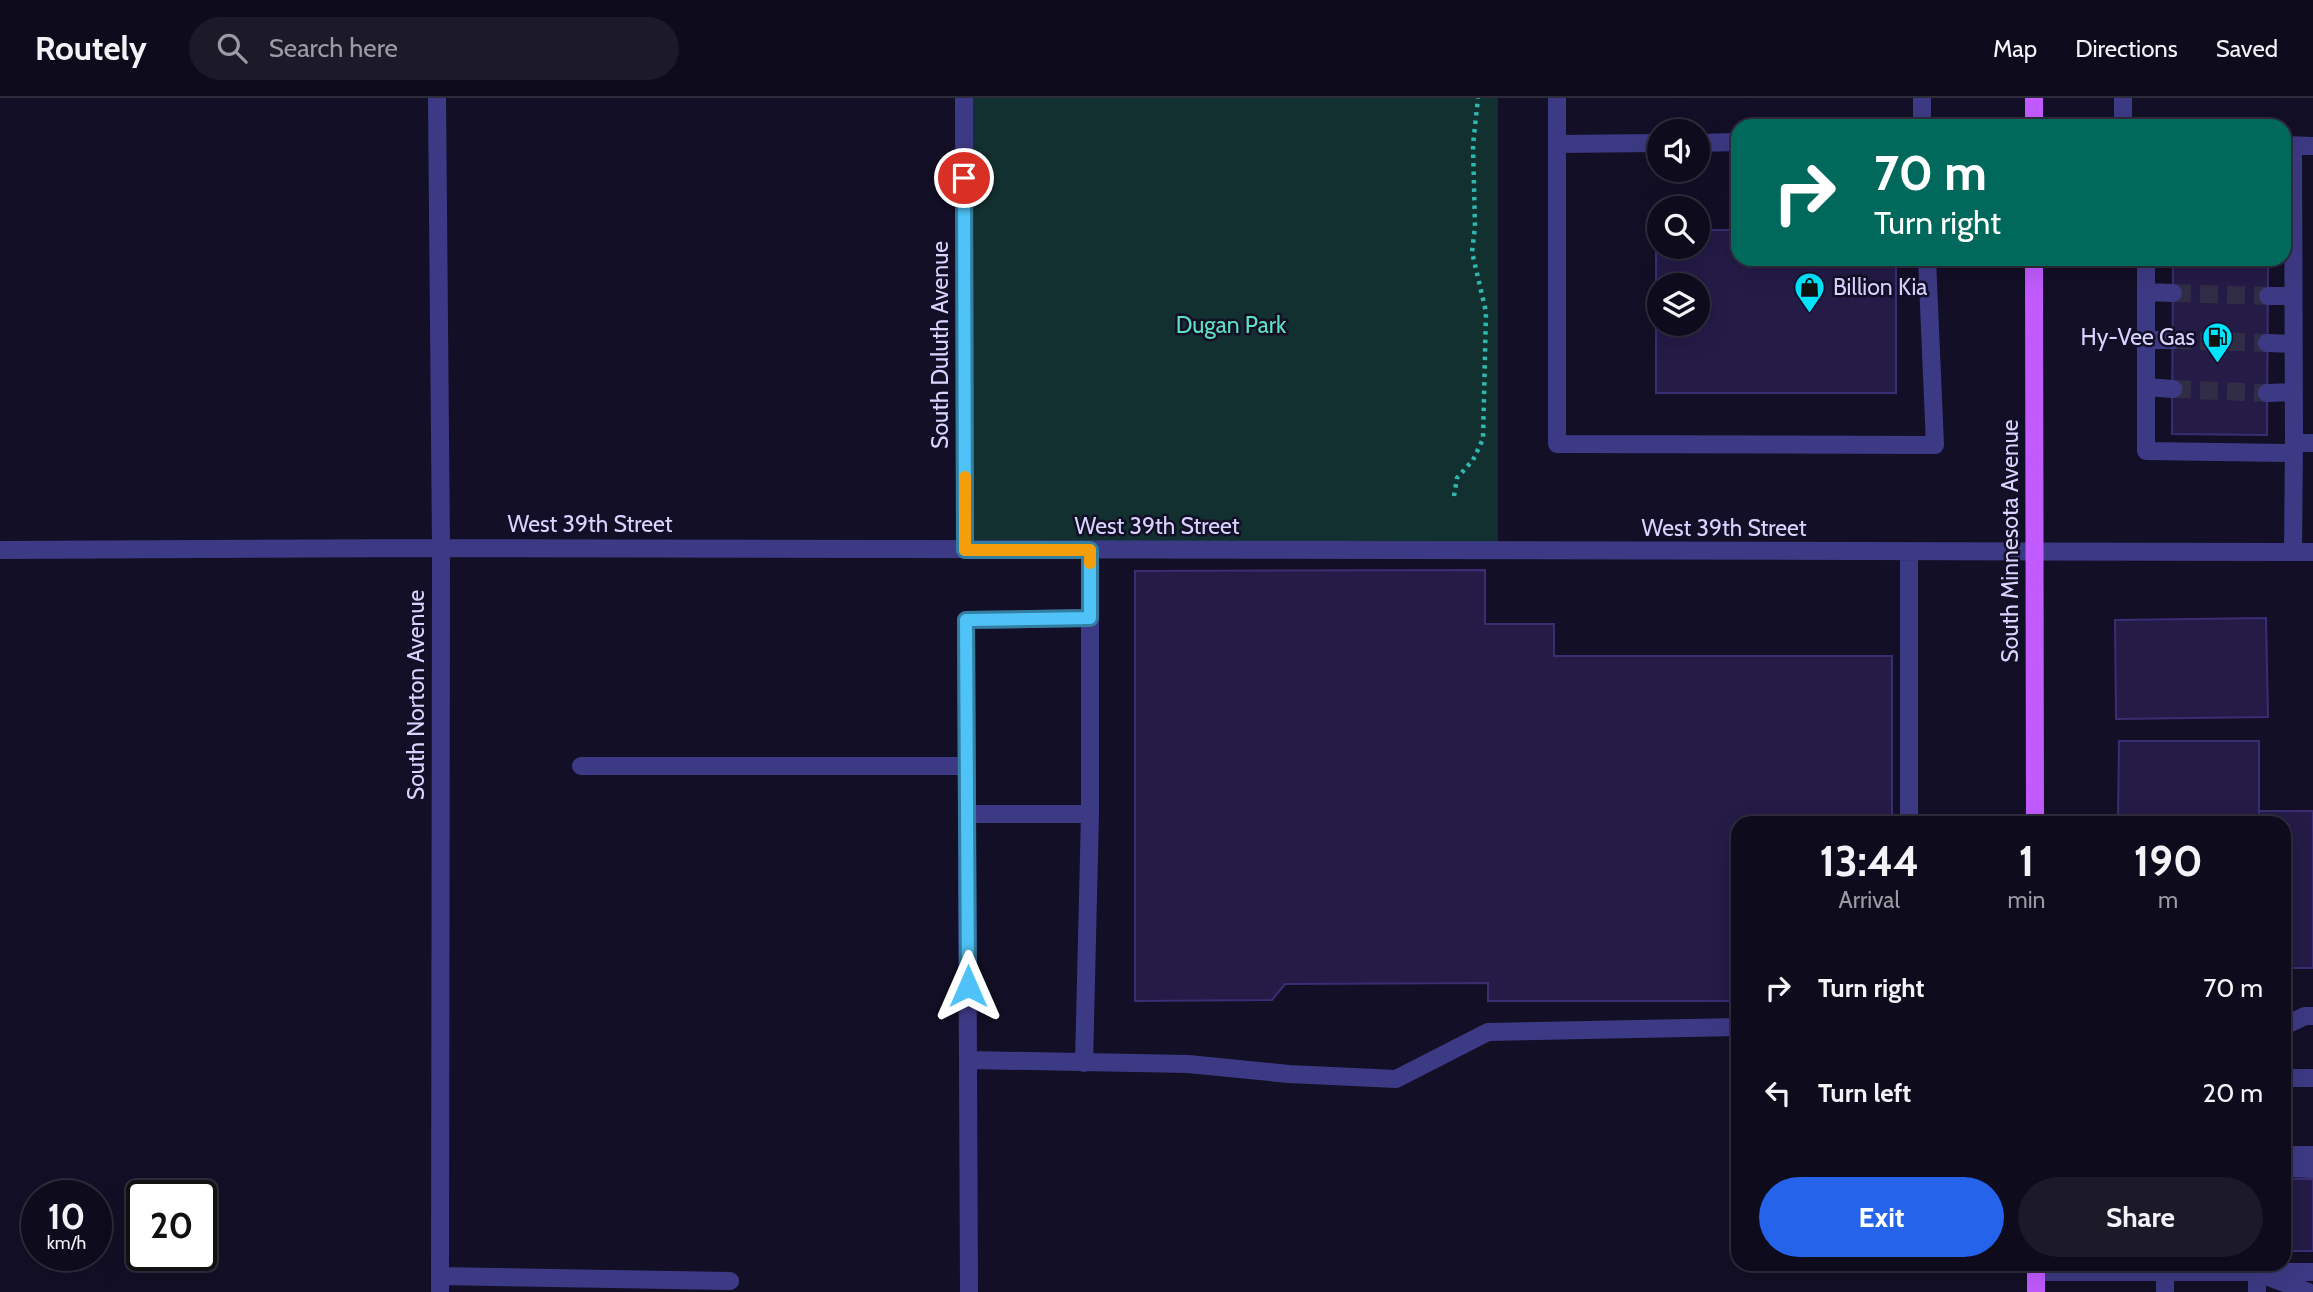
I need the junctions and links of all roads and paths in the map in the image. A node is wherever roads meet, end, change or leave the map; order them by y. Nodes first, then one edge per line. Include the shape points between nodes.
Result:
1 (437, 98) edge
2 (964, 98) edge
3 (1478, 98) edge
4 (1557, 98) edge
5 (1922, 98) edge
6 (2034, 98) edge
7 (2123, 98) edge
8 (1922, 119) edge
9 (2034, 119) edge
10 (2123, 119) edge
11 (1731, 142) edge
12 (1647, 143) edge
13 (1710, 143) edge
14 (1557, 144) junction
15 (2291, 146) edge
16 (2313, 146) edge
17 (1927, 266) edge
18 (2034, 266) edge
19 (2146, 266) edge
20 (2291, 266) edge
21 (2146, 292) junction
22 (2173, 293) tunnel mouth
23 (2268, 296) tunnel mouth
24 (2293, 296) junction
25 (2146, 340) junction
26 (2173, 340) tunnel mouth
27 (2267, 343) tunnel mouth
28 (2293, 344) junction
29 (2146, 387) junction
30 (2173, 389) tunnel mouth
31 (2293, 392) junction
32 (2267, 393) tunnel mouth
33 (2313, 443) edge
34 (2294, 448) junction
35 (1454, 496) dead end
36 (441, 548) junction
37 (0, 550) edge
38 (965, 550) junction
39 (1090, 550) junction
40 (2293, 552) junction
41 (2313, 552) edge
42 (1909, 553) junction
43 (2035, 553) junction
44 (1090, 618) junction
45 (581, 766) dead end
46 (967, 766) junction
47 (967, 814) junction
48 (1090, 814) junction
49 (1909, 816) edge
50 (2035, 816) edge
51 (2313, 1016) edge
52 (2291, 1023) edge
53 (1731, 1027) edge
54 (968, 1060) junction
55 (1084, 1063) junction
56 (2291, 1077) edge
57 (2313, 1078) edge
58 (2291, 1155) edge
59 (2313, 1155) edge
60 (2291, 1168) edge
61 (2313, 1169) edge
62 (2036, 1271) edge
63 (2165, 1271) edge
64 (2233, 1271) edge
65 (2256, 1272) junction
66 (2313, 1272) edge
67 (730, 1281) dead end
68 (440, 1284) edge
69 (969, 1292) edge
70 (2036, 1292) edge
71 (2165, 1292) edge
72 (2257, 1292) edge
73 (2308, 1292) edge

1 - 36 street, South Norton Avenue
2 - 38 street, South Duluth Avenue
3 - 35 path via 1472,252 1486,312 1483,439 1457,478
4 - 14 street
5 - 8 street
6 - 9 main road
7 - 10 street
11 - 13 street
12 - 14 street
14 - 17 street via 1557,444 1935,445
15 - 16 street
18 - 43 main road, South Minnesota Avenue
19 - 21 street
20 - 24 street
21 - 22 street
21 - 25 street
23 - 24 street
24 - 28 street
25 - 26 street
25 - 29 street
27 - 28 street
28 - 31 street
29 - 30 street
29 - 34 street via 2146,451
31 - 32 street
31 - 34 street
33 - 34 street
34 - 40 street
36 - 37 street, West 39th Street
36 - 38 street, West 39th Street
36 - 68 street, South Norton Avenue
38 - 39 street, West 39th Street
39 - 42 street, West 39th Street
39 - 44 street
40 - 41 street, West 39th Street
40 - 43 street, West 39th Street
42 - 43 street, West 39th Street
42 - 49 street
43 - 50 main road, South Minnesota Avenue
44 - 46 street via 966,620
44 - 48 street
45 - 46 street
46 - 47 street
47 - 48 street
47 - 54 street
48 - 55 street
51 - 52 street
53 - 55 street via 1488,1032 1396,1079 1188,1064
54 - 55 street
54 - 69 street
56 - 57 street
58 - 59 street
60 - 61 street
62 - 70 main road
63 - 71 street
64 - 65 street
65 - 66 street
65 - 72 street
65 - 73 street
67 - 68 street

